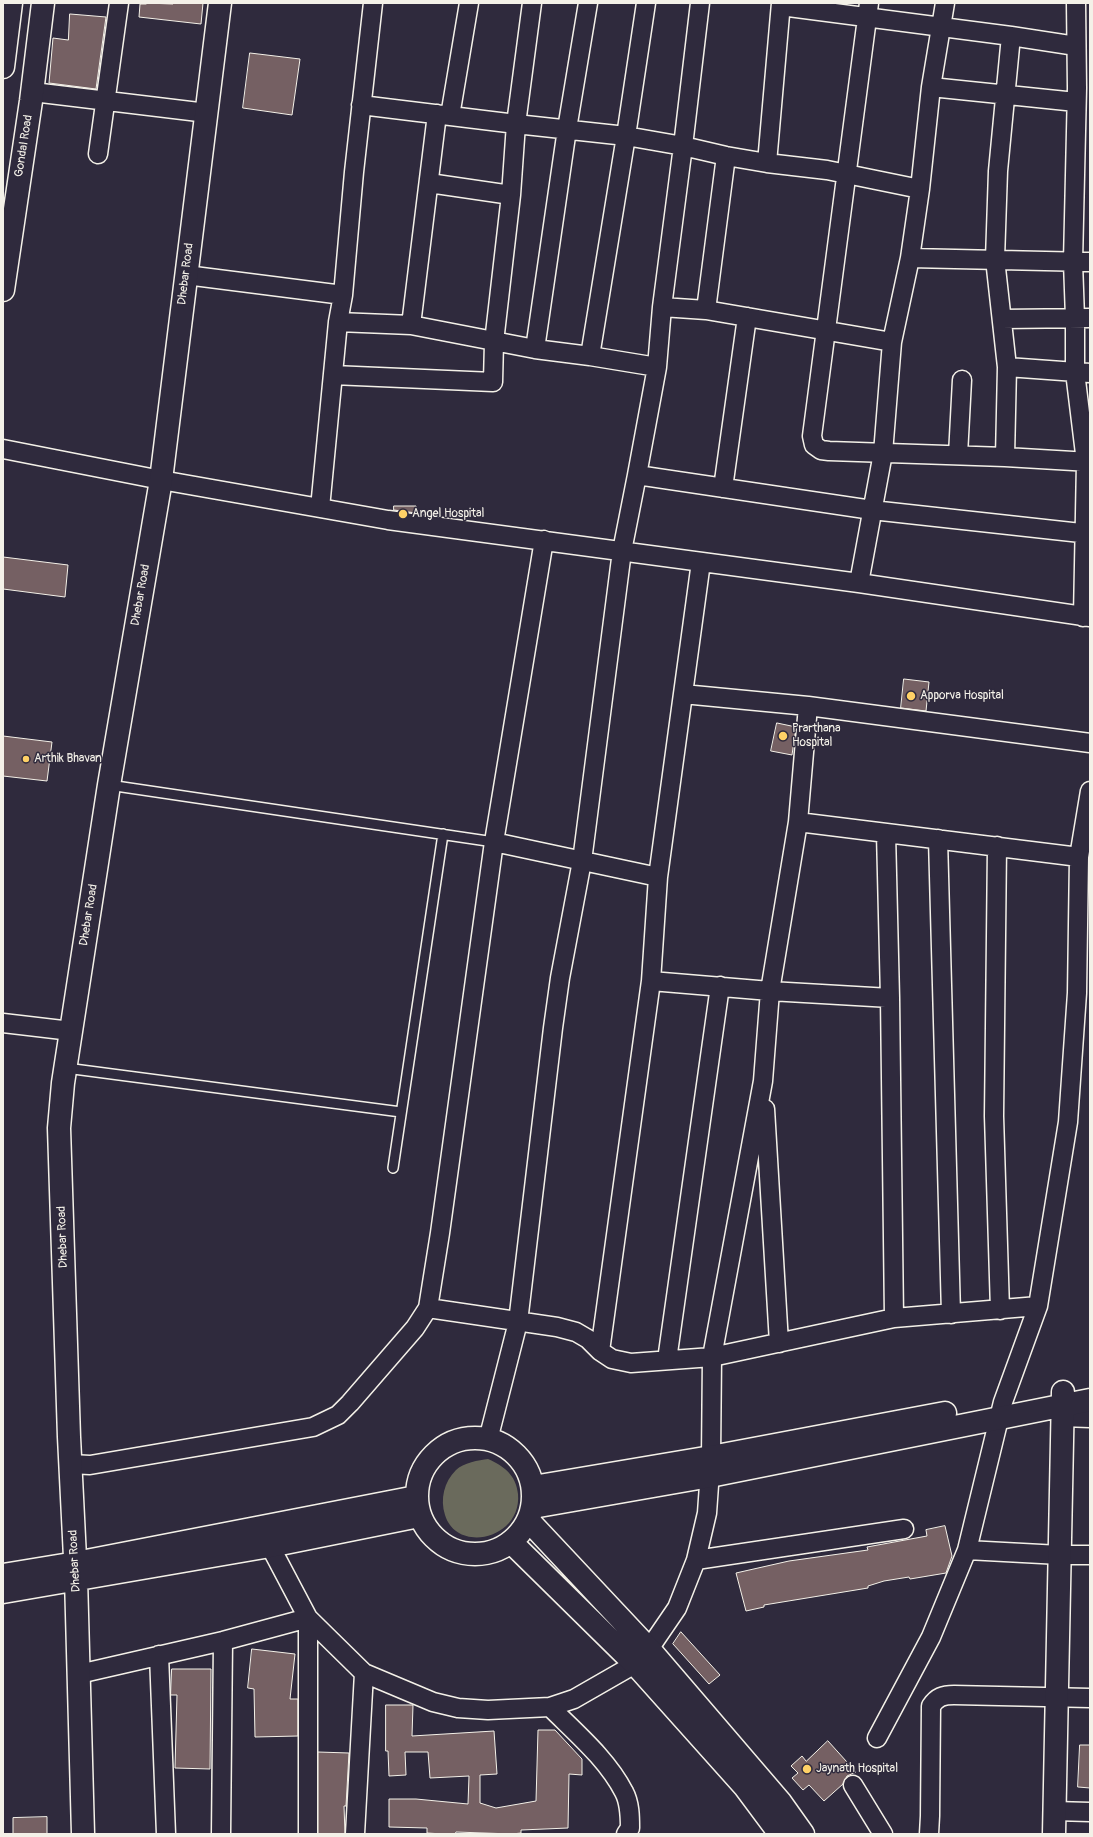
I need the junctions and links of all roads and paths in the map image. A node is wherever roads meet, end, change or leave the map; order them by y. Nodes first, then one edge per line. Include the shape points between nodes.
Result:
1 (11, 3) edge
2 (43, 3) edge
3 (119, 3) edge
4 (220, 3) edge
5 (373, 3) edge
6 (469, 3) edge
7 (532, 3) edge
8 (588, 3) edge
9 (646, 3) edge
10 (700, 3) edge
11 (945, 3) edge
12 (1076, 3) edge
13 (781, 5) edge
14 (868, 10) edge
15 (941, 28) junction
16 (1011, 36) junction
17 (5, 37) edge
18 (1076, 46) junction
19 (3, 67) edge
20 (931, 87) junction
21 (32, 92) junction
22 (1081, 93) edge
23 (1005, 94) junction
24 (105, 101) junction
25 (361, 105) junction
26 (206, 113) junction
27 (444, 115) junction
28 (516, 124) junction
29 (567, 129) junction
30 (626, 136) junction
31 (683, 146) junction
32 (98, 154) dead end
33 (726, 156) junction
34 (767, 163) junction
35 (846, 174) junction
36 (429, 183) junction
37 (920, 189) junction
38 (511, 195) junction
39 (910, 258) junction
40 (995, 259) junction
41 (1081, 262) edge
42 (186, 275) junction
43 (3, 290) edge
44 (343, 295) junction
45 (662, 307) junction
46 (706, 310) junction
47 (747, 317) junction
48 (1083, 318) edge
49 (1002, 319) junction
50 (338, 322) junction
51 (411, 326) junction
52 (826, 332) junction
53 (494, 342) junction
54 (892, 342) junction
55 (535, 349) junction
56 (590, 356) junction
57 (657, 367) junction
58 (1007, 367) junction
59 (1083, 373) edge
60 (333, 375) junction
61 (962, 380) dead end
62 (3, 449) edge
63 (883, 453) junction
64 (958, 455) junction
65 (1005, 457) junction
66 (1088, 462) edge
67 (637, 475) junction
68 (161, 480) junction
69 (723, 488) junction
70 (320, 508) junction
71 (872, 510) junction
72 (1087, 534) edge
73 (544, 540) junction
74 (622, 551) junction
75 (702, 562) junction
76 (859, 583) junction
77 (1087, 617) edge
78 (683, 694) junction
79 (808, 706) junction
80 (1090, 743) edge
81 (109, 785) junction
82 (1090, 791) edge
83 (798, 822) junction
84 (886, 833) junction
85 (443, 834) junction
86 (938, 839) junction
87 (494, 842) junction
88 (997, 846) junction
89 (1079, 856) junction
90 (582, 862) junction
91 (658, 877) junction
92 (651, 982) junction
93 (720, 986) junction
94 (770, 991) junction
95 (1083, 993) edge
96 (890, 998) junction
97 (3, 1022) edge
98 (71, 1031) junction
99 (66, 1068) junction
100 (763, 1081) junction
101 (401, 1112) junction
102 (393, 1168) dead end
103 (1038, 1306) junction
104 (428, 1308) junction
105 (1000, 1310) junction
106 (951, 1314) junction
107 (894, 1318) junction
108 (518, 1322) junction
109 (779, 1343) junction
110 (600, 1351) junction
111 (712, 1357) junction
112 (667, 1360) junction
113 (1090, 1386) edge
114 (1090, 1400) edge
115 (1062, 1404) junction
116 (1001, 1410) junction
117 (1090, 1418) edge
118 (488, 1440) junction
119 (70, 1464) junction
120 (711, 1466) junction
121 (531, 1505) junction
122 (418, 1506) junction
123 (904, 1529) dead end
124 (511, 1542) junction
125 (270, 1546) junction
126 (967, 1550) junction
127 (1060, 1555) junction
128 (1090, 1555) edge
129 (696, 1560) junction
130 (76, 1571) junction
131 (3, 1575) edge
132 (3, 1592) edge
133 (308, 1618) junction
134 (223, 1641) junction
135 (159, 1656) junction
136 (642, 1656) junction
137 (364, 1673) junction
138 (79, 1674) junction
139 (1056, 1697) junction
140 (1090, 1698) edge
141 (550, 1707) junction
142 (877, 1738) dead end
143 (854, 1785) dead end
144 (1054, 1811) junction
145 (1090, 1812) edge
146 (83, 1834) edge
147 (166, 1834) edge
148 (221, 1834) edge
149 (308, 1834) edge
150 (355, 1834) edge
151 (626, 1834) edge
152 (780, 1834) edge
153 (803, 1834) edge
154 (882, 1834) edge
155 (928, 1834) edge
156 (1054, 1834) edge

1 - 17 street
2 - 21 street, Gondal Road
3 - 24 street
4 - 26 street, Dhebar Road
5 - 25 street
6 - 27 street
7 - 28 street
8 - 29 street
9 - 30 street
10 - 31 street
11 - 15 street
12 - 18 street
13 - 14 street
13 - 34 street
14 - 15 street
14 - 35 street
15 - 16 street
15 - 20 street
16 - 18 street
16 - 23 street
17 - 19 street
18 - 22 street
20 - 23 street
20 - 37 street
21 - 24 street
21 - 43 street, Gondal Road
22 - 23 street
22 - 41 street
23 - 40 street via 998,171
24 - 26 street
24 - 32 street
25 - 27 street
25 - 44 street
26 - 42 street, Dhebar Road
27 - 28 street
27 - 36 street
28 - 29 street
28 - 38 street
29 - 30 street
29 - 55 street
30 - 31 street
30 - 56 street
31 - 33 street
31 - 45 street
33 - 34 street
33 - 46 street
34 - 35 street
35 - 37 street
35 - 52 street
36 - 38 street
36 - 51 street
37 - 39 street
38 - 53 street
39 - 40 street
39 - 54 street
40 - 41 street
40 - 49 street
41 - 48 street
42 - 44 street
42 - 68 street, Dhebar Road
44 - 50 street
45 - 46 street
45 - 57 street
46 - 47 street
47 - 52 street
47 - 69 street
48 - 49 street
48 - 59 street
49 - 58 street
50 - 51 street
50 - 60 street
51 - 53 street
52 - 54 street
52 - 63 street via 812,436 814,445 820,450
53 - 55 street
53 - 60 street via 493,382
54 - 63 street
55 - 56 street
56 - 57 street
57 - 67 street
58 - 59 street
58 - 65 street
59 - 66 street
60 - 70 street
61 - 64 street
62 - 68 street
63 - 64 street
63 - 71 street
64 - 65 street
65 - 66 street
66 - 72 street
67 - 69 street
67 - 74 street
68 - 70 street
68 - 81 street, Dhebar Road
69 - 71 street
70 - 73 street via 388,520
71 - 72 street
71 - 76 street
72 - 77 street
73 - 74 street
73 - 87 street
74 - 75 street
74 - 90 street
75 - 76 street
75 - 78 street
76 - 77 street
78 - 79 street
78 - 91 street
79 - 80 street
79 - 83 street
81 - 85 lane
81 - 98 street, Dhebar Road
82 - 89 street
83 - 84 street
83 - 94 street
84 - 86 street
84 - 96 street
85 - 87 lane
85 - 101 lane
86 - 88 street
86 - 106 street
87 - 90 street
87 - 104 street via 442,1225
88 - 89 street
88 - 105 street via 994,1116
89 - 95 street
90 - 91 street
90 - 108 street via 553,1028
91 - 92 street
92 - 93 street
92 - 110 street
93 - 94 street
93 - 112 street
94 - 96 street
94 - 100 street
95 - 103 street via 1068,1122
96 - 107 street
97 - 98 street
98 - 99 street, Dhebar Road
99 - 101 lane
99 - 119 street, Dhebar Road via 59,1128
100 - 109 street
100 - 111 street
101 - 102 lane
103 - 105 street
103 - 116 street
104 - 108 street
104 - 119 street via 415,1328 350,1403 338,1415 313,1427 97,1464
105 - 106 street
106 - 107 street
107 - 109 street
108 - 110 street via 576,1332
108 - 118 street
109 - 111 street
110 - 112 street via 612,1359 631,1363
111 - 112 street
111 - 120 street
113 - 115 street
114 - 115 street
115 - 116 street
115 - 117 street
115 - 127 street
116 - 120 street
116 - 126 street
118 - 121 street via 504,1446 518,1457 528,1471
118 - 122 street via 470,1438 454,1442 438,1451 426,1464 418,1479
119 - 130 street, Dhebar Road
120 - 121 street
120 - 129 street via 707,1513
121 - 124 street via 521,1532
121 - 136 street
122 - 124 street via 428,1532 441,1545 458,1552 477,1555 495,1551
122 - 125 street
122 - 130 street
123 - 129 street
124 - 136 street
125 - 130 street
125 - 133 street
126 - 127 street
126 - 142 street via 931,1637
127 - 128 street
127 - 139 street
129 - 136 street via 677,1608
130 - 131 street
130 - 132 street
130 - 138 street, Dhebar Road
133 - 134 street
133 - 137 street
133 - 149 street
134 - 135 street
134 - 148 street
135 - 138 street
135 - 147 street
136 - 141 street via 574,1698
136 - 152 street
136 - 153 street via 781,1803
137 - 141 street via 433,1702 458,1708 488,1710
137 - 150 street
138 - 146 street, Dhebar Road
139 - 140 street
139 - 144 street
139 - 155 street via 943,1695 935,1699 931,1706
141 - 151 street via 604,1763 625,1793 630,1811 630,1828
143 - 154 street
144 - 145 street
144 - 156 street

